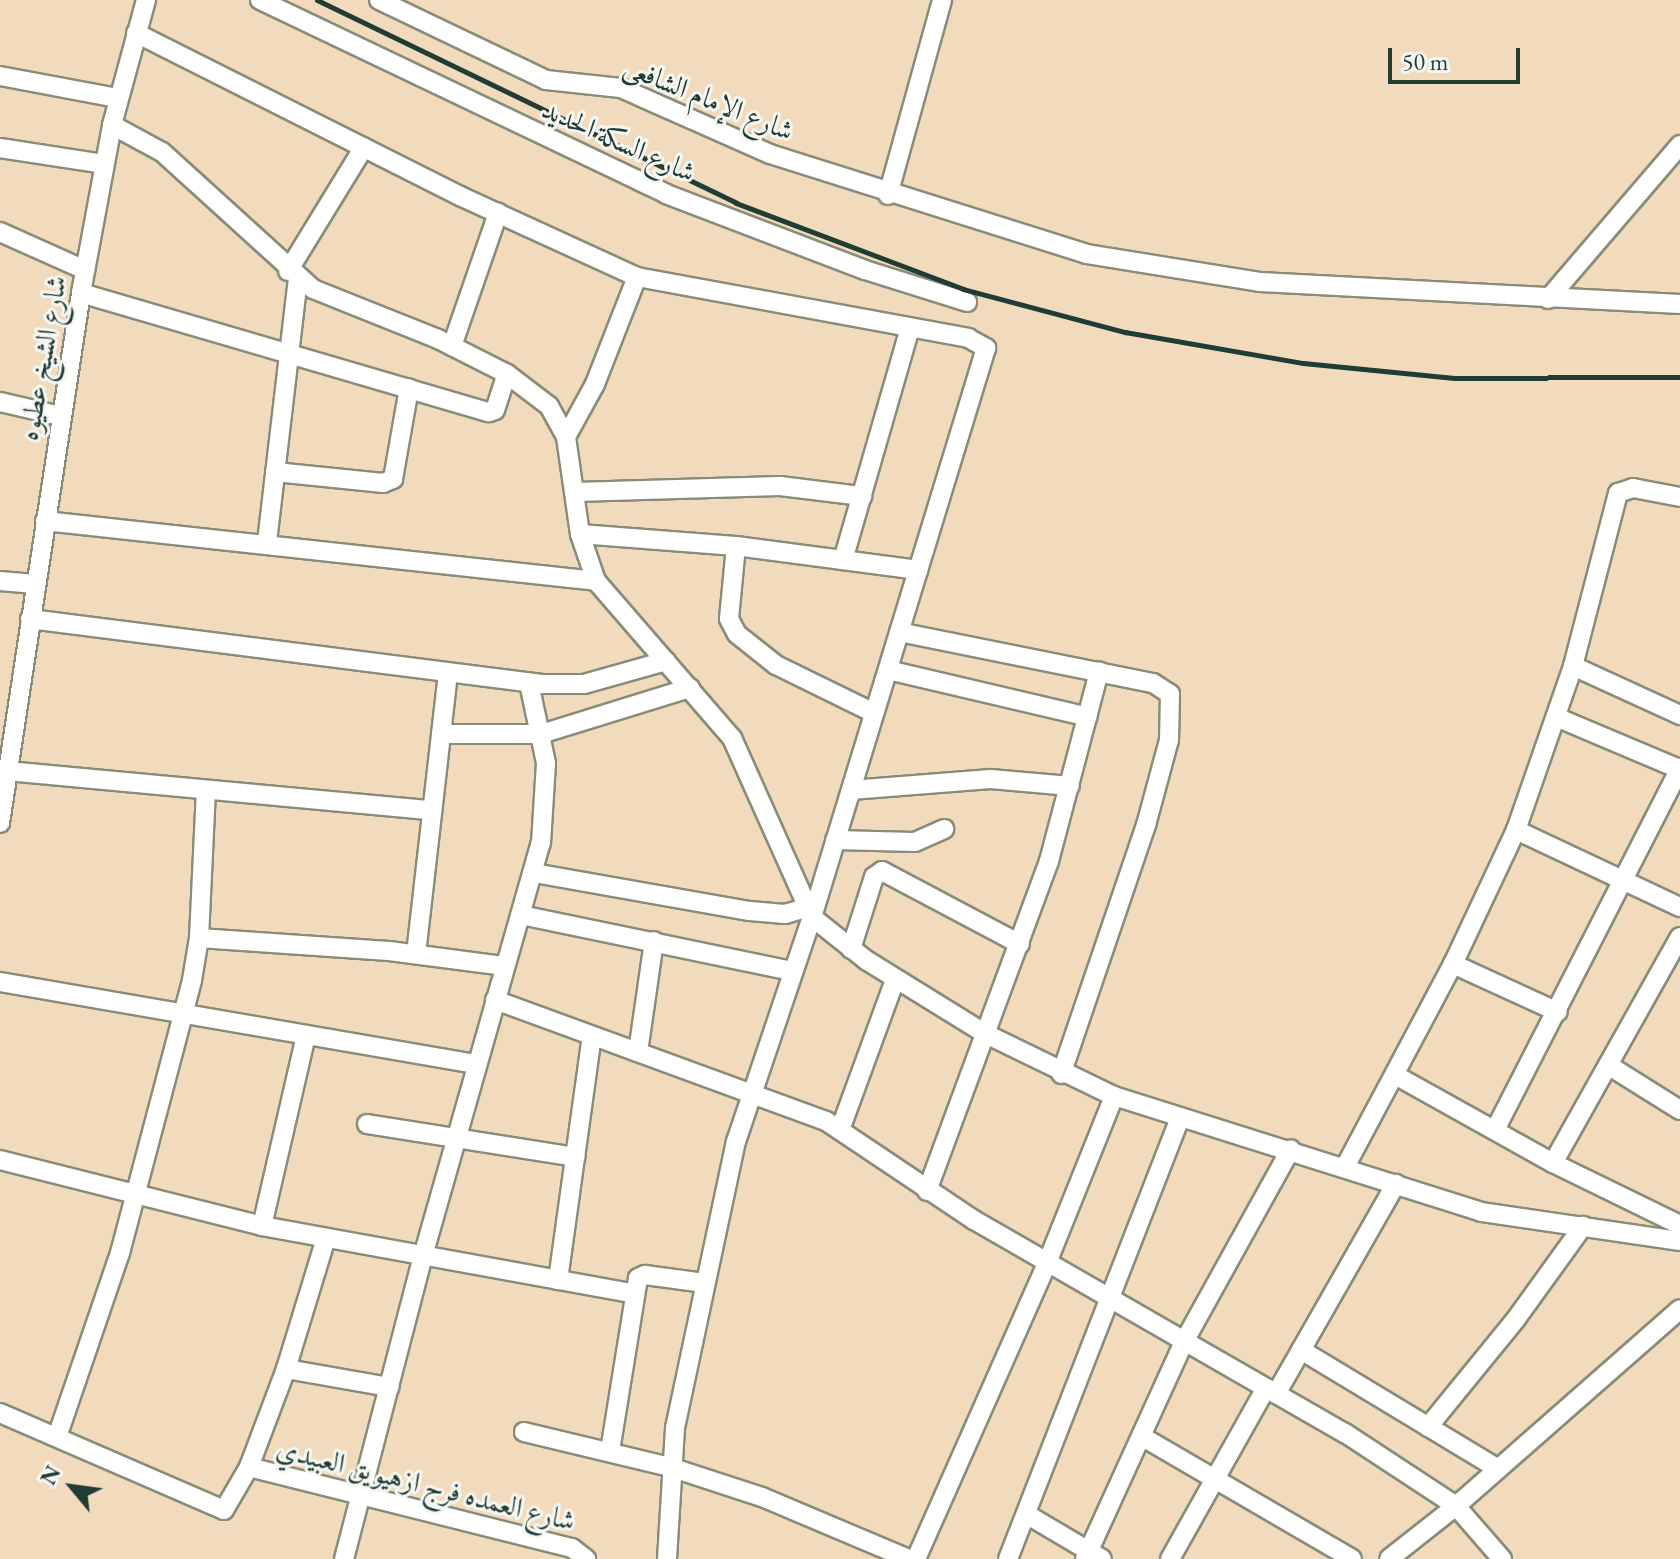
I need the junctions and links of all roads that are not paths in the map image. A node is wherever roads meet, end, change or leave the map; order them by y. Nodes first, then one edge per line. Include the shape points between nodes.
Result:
1 (146, 0) edge
2 (260, 0) edge
3 (379, 0) edge
4 (942, 0) edge
5 (136, 33) junction
6 (0, 76) edge
7 (118, 98) junction
8 (112, 125) junction
9 (1680, 145) edge
10 (364, 147) junction
11 (0, 148) edge
12 (105, 164) junction
13 (888, 195) junction
14 (498, 213) junction
15 (0, 232) edge
16 (85, 270) junction
17 (293, 275) junction
18 (637, 277) junction
19 (81, 293) junction
20 (1548, 299) junction
21 (967, 302) dead end
22 (1680, 304) edge
23 (910, 328) junction
24 (452, 346) junction
25 (289, 352) junction
26 (507, 374) junction
27 (409, 388) junction
28 (0, 402) edge
29 (60, 416) junction
30 (566, 437) junction
31 (275, 472) junction
32 (575, 492) junction
33 (862, 496) junction
34 (1677, 499) edge
35 (45, 521) junction
36 (580, 534) junction
37 (267, 542) junction
38 (736, 546) junction
39 (843, 560) junction
40 (918, 570) junction
41 (0, 581) edge
42 (596, 581) junction
43 (35, 584) junction
44 (30, 619) junction
45 (899, 632) junction
46 (666, 661) junction
47 (1573, 666) junction
48 (888, 670) junction
49 (1099, 672) junction
50 (448, 673) junction
51 (529, 683) junction
52 (9, 686) edge
53 (690, 688) junction
54 (874, 713) junction
55 (1680, 715) edge
56 (1088, 717) junction
57 (1556, 717) junction
58 (441, 734) junction
59 (541, 734) junction
60 (1680, 768) edge
61 (8, 771) junction
62 (1070, 786) junction
63 (851, 790) junction
64 (206, 791) junction
65 (432, 810) junction
66 (0, 823) edge
67 (944, 829) dead end
68 (1516, 830) junction
69 (835, 840) junction
70 (534, 873) junction
71 (1626, 881) junction
72 (1680, 907) edge
73 (809, 913) junction
74 (521, 915) junction
75 (1680, 937) edge
76 (199, 938) junction
77 (654, 941) junction
78 (1020, 944) junction
79 (851, 949) junction
80 (416, 954) junction
81 (1453, 964) junction
82 (505, 966) junction
83 (792, 971) junction
84 (895, 980) junction
85 (0, 982) edge
86 (495, 1000) junction
87 (183, 1011) junction
88 (1558, 1012) junction
89 (984, 1033) junction
90 (306, 1035) junction
91 (592, 1036) junction
92 (638, 1052) junction
93 (476, 1064) junction
94 (1608, 1065) junction
95 (1061, 1074) junction
96 (1395, 1075) junction
97 (750, 1093) junction
98 (1114, 1096) junction
99 (1680, 1110) edge
100 (1180, 1117) junction
101 (367, 1124) dead end
102 (840, 1130) junction
103 (1495, 1130) junction
104 (455, 1141) junction
105 (1291, 1149) junction
106 (575, 1157) junction
107 (0, 1160) edge
108 (1553, 1163) junction
109 (1345, 1167) junction
110 (1396, 1184) junction
111 (927, 1191) junction
112 (136, 1195) junction
113 (262, 1226) junction
114 (1583, 1226) junction
115 (1679, 1235) edge
116 (326, 1238) junction
117 (423, 1256) junction
118 (1047, 1263) junction
119 (558, 1280) junction
120 (704, 1283) junction
121 (635, 1294) junction
122 (1108, 1296) junction
123 (1680, 1309) edge
124 (1185, 1340) junction
125 (1301, 1350) junction
126 (286, 1369) junction
127 (389, 1387) junction
128 (1271, 1391) junction
129 (0, 1413) edge
130 (1428, 1427) junction
131 (524, 1432) dead end
132 (1141, 1436) junction
133 (57, 1437) junction
134 (610, 1451) junction
135 (249, 1467) junction
136 (670, 1467) junction
137 (1498, 1469) junction
138 (1215, 1479) junction
139 (359, 1498) junction
140 (1456, 1506) junction
141 (1026, 1514) junction
142 (1092, 1556) edge
143 (344, 1559) edge
144 (586, 1559) edge
145 (667, 1559) edge
146 (909, 1559) edge
147 (916, 1559) edge
148 (1008, 1559) edge
149 (1170, 1559) edge
150 (1352, 1559) edge
151 (1389, 1559) edge
152 (1502, 1559) edge

1 - 5 street, شارع الشيخ عطيوه
2 - 21 street, شارع السكة الحديد via 666,194 793,244
3 - 13 street, شارع الإمام الشافعى via 546,80 621,88 746,144
4 - 13 street
5 - 7 street, شارع الشيخ عطيوه
5 - 10 street
6 - 7 street
7 - 8 street, شارع الشيخ عطيوه
8 - 12 street, شارع الشيخ عطيوه
8 - 17 street via 162,152
9 - 20 street
10 - 14 street
10 - 17 street
11 - 12 street
12 - 16 street, شارع الشيخ عطيوه
13 - 20 street, شارع الإمام الشافعى via 1073,250 1173,271 1260,282
14 - 18 street
14 - 24 street
15 - 16 street
16 - 19 street, شارع الشيخ عطيوه
17 - 24 street via 334,300
17 - 25 street
18 - 23 street
18 - 30 street via 595,384
19 - 25 street
19 - 29 street, شارع الشيخ عطيوه
20 - 22 street, شارع الإمام الشافعى
23 - 33 street
23 - 40 street via 978,340 986,348
24 - 26 street
25 - 27 street
25 - 31 street
26 - 27 street via 495,410 489,412
26 - 30 street via 549,406
27 - 31 street via 393,479 383,483
28 - 29 street
29 - 35 street, شارع الشيخ عطيوه
30 - 32 street
31 - 37 street
32 - 33 street via 769,486
32 - 36 street
33 - 39 street
34 - 47 street via 1633,488 1618,493
35 - 37 street
35 - 43 street, شارع الشيخ عطيوه
36 - 38 street
36 - 42 street
37 - 42 street
38 - 39 street
38 - 54 street via 729,608 737,634 809,684
39 - 40 street
40 - 45 street
41 - 43 street
42 - 46 street
43 - 44 street, شارع الشيخ عطيوه
44 - 50 street
44 - 52 street, شارع الشيخ عطيوه
45 - 48 street
45 - 49 street
46 - 51 street via 584,684
46 - 53 street
47 - 55 street
47 - 57 street
48 - 54 street
48 - 56 street
49 - 56 street
49 - 95 street via 1163,686 1174,715 1116,924
50 - 51 street
50 - 58 street
51 - 59 street
52 - 61 street, شارع الشيخ عطيوه
53 - 59 street
53 - 73 street via 741,754
54 - 63 street
56 - 62 street
57 - 60 street
57 - 68 street
58 - 59 street
58 - 65 street
59 - 70 street via 546,811
60 - 71 street
61 - 64 street
61 - 66 street, شارع الشيخ عطيوه
62 - 63 street via 991,779
62 - 78 street
63 - 69 street
64 - 65 street
64 - 76 street
65 - 80 street
67 - 69 street via 915,842
68 - 71 street
68 - 81 street
69 - 73 street
70 - 73 street via 770,913
70 - 74 street
71 - 72 street
71 - 88 street
73 - 79 street
73 - 83 street
74 - 77 street
74 - 82 street
75 - 94 street
76 - 80 street
76 - 87 street
77 - 83 street
77 - 92 street
78 - 79 street via 882,871 874,877
78 - 89 street
79 - 84 street
80 - 82 street
81 - 88 street
81 - 96 street
82 - 86 street
83 - 97 street
84 - 89 street
84 - 102 street
85 - 87 street
86 - 91 street
86 - 93 street
87 - 90 street
87 - 112 street
88 - 103 street
89 - 95 street
89 - 111 street
90 - 93 street
90 - 113 street
91 - 92 street
91 - 106 street
92 - 97 street
93 - 104 street
94 - 99 street
94 - 108 street
95 - 98 street
96 - 103 street
96 - 109 street
97 - 102 street via 810,1113
97 - 120 street
98 - 100 street
98 - 118 street
100 - 105 street
100 - 122 street
101 - 104 street
102 - 111 street
103 - 108 street
104 - 106 street
104 - 117 street
105 - 109 street
105 - 124 street
106 - 119 street
107 - 112 street
108 - 115 street
109 - 110 street
110 - 114 street via 1481,1212
110 - 125 street
111 - 118 street
112 - 113 street
112 - 133 street
113 - 116 street
114 - 115 street
114 - 130 street
116 - 117 street
116 - 126 street
117 - 119 street
117 - 127 street
118 - 122 street
118 - 147 street
119 - 121 street
120 - 121 street via 642,1275
120 - 136 street
121 - 134 street
122 - 124 street
122 - 141 street
123 - 137 street
124 - 128 street
124 - 132 street
125 - 128 street
125 - 130 street
126 - 127 street
126 - 135 street
127 - 139 street
128 - 138 street
128 - 140 street
129 - 133 street
130 - 137 street
131 - 134 street
132 - 138 street
132 - 142 street
133 - 135 street via 218,1511 229,1507
134 - 136 street
135 - 139 street, شارع العمده فرج ازهيويق العبيدي
136 - 145 street
136 - 146 street via 808,1513
137 - 140 street
138 - 149 street
138 - 150 street
139 - 143 street
139 - 144 street, شارع العمده فرج ازهيويق العبيدي via 572,1548
140 - 151 street
140 - 152 street
141 - 142 street
141 - 148 street

